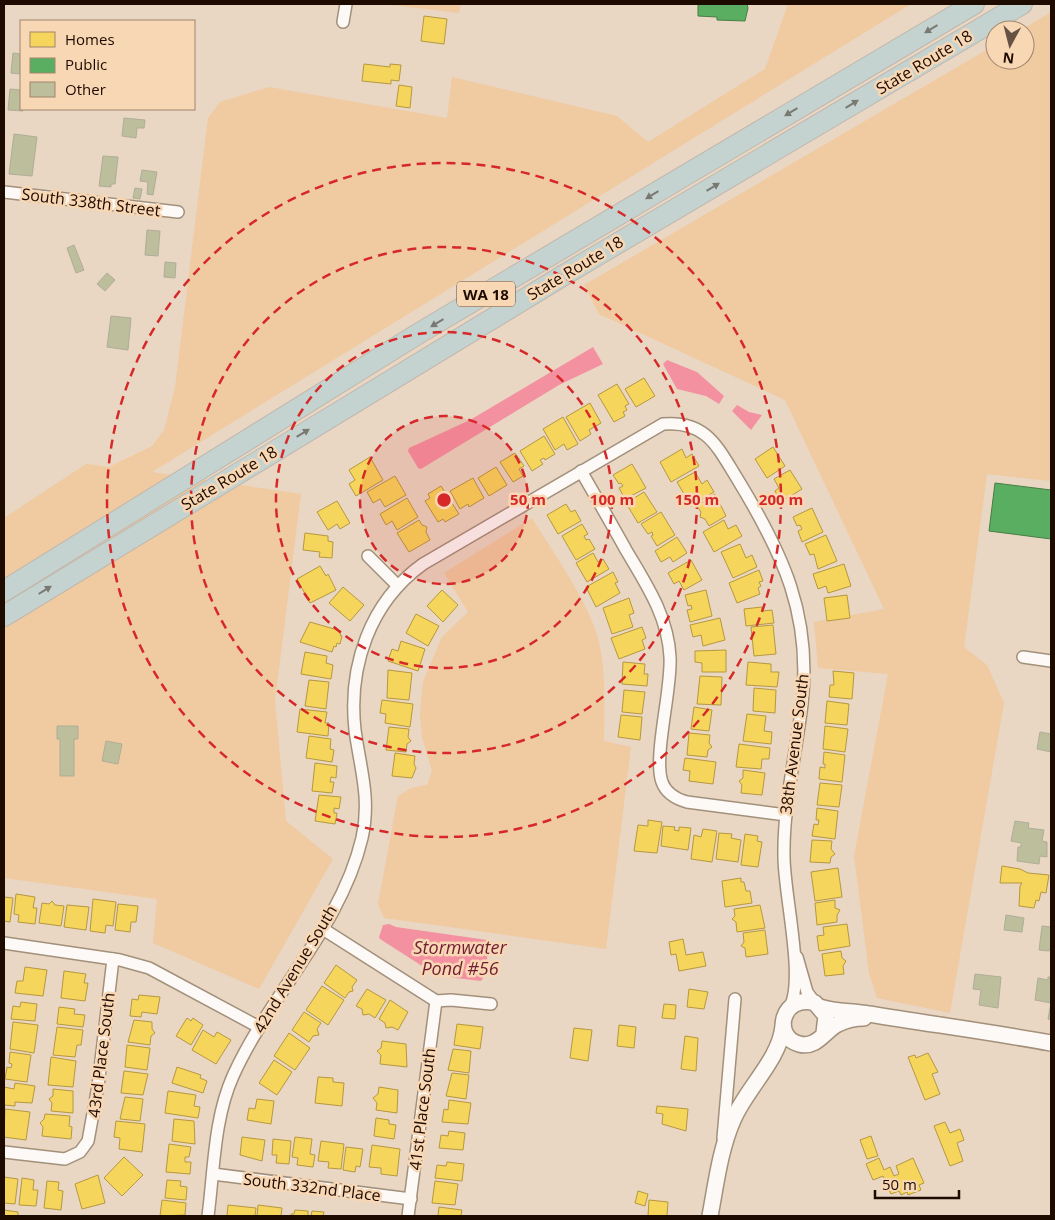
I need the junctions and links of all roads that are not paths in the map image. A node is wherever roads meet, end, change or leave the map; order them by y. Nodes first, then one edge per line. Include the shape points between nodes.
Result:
1 (346, 4) edge
2 (974, 4) edge
3 (1022, 4) edge
4 (343, 22) dead end
5 (4, 192) edge
6 (178, 212) dead end
7 (688, 425) joint
8 (580, 471) junction
9 (368, 556) dead end
10 (398, 586) junction
11 (4, 591) edge
12 (4, 616) edge
13 (1023, 657) dead end
14 (1051, 661) edge
15 (786, 815) junction
16 (323, 929) junction
17 (4, 943) edge
18 (794, 948) junction
19 (113, 959) junction
20 (735, 999) dead end
21 (436, 1001) junction
22 (491, 1004) dead end
23 (817, 1005) junction
24 (790, 1007) junction
25 (894, 1018) junction
26 (783, 1026) junction
27 (259, 1027) junction
28 (824, 1033) junction
29 (1051, 1043) edge
30 (802, 1045) junction
31 (761, 1072) junction
32 (4, 1152) edge
33 (721, 1157) junction
34 (214, 1174) junction
35 (411, 1199) junction
36 (208, 1216) edge
37 (408, 1216) edge
38 (710, 1216) edge

1 - 4 street
2 -> 11 highway, State Route 18 / WA 18 via 421,332
12 -> 3 highway, State Route 18 / WA 18 via 564,275
5 - 6 street, South 338th Street
7 - 8 street, 42nd Avenue South via 658,426
7 - 15 street, 38th Avenue South via 702,431 715,444 740,484 779,554 800,615 804,669
8 - 10 street, 42nd Avenue South via 423,564
8 - 15 street via 644,581 665,627 670,678 660,768 665,788 675,798 687,802
9 - 10 street
10 - 16 street, 42nd Avenue South via 369,629 357,663 354,714 364,774 364,823 354,861
13 - 14 street
15 - 18 street, 38th Avenue South via 784,860
16 - 21 street
16 - 27 street, 42nd Avenue South
17 - 19 street
18 - 23 street, 38th Avenue South via 807,992
18 - 24 street, 38th Avenue South via 794,992
19 - 27 street via 158,972
19 - 32 street, 43rd Place South via 90,1137 83,1149 73,1156 59,1159
20 - 33 street
21 - 22 street
21 - 35 street, 41st Place South
23 - 24 street via 802,1001
23 - 25 street via 830,1010
23 - 28 street via 827,1022
24 - 26 street
25 - 28 street via 850,1020
25 - 29 street
26 - 30 street via 792,1040
26 - 31 street via 780,1042
27 - 34 street, 42nd Avenue South via 224,1099
28 - 30 street via 815,1042
30 - 31 street via 779,1057
31 - 33 street via 733,1120
33 - 38 street
34 - 35 street, South 332nd Place
34 - 36 street, 42nd Avenue South
35 - 37 street, 41st Place South

